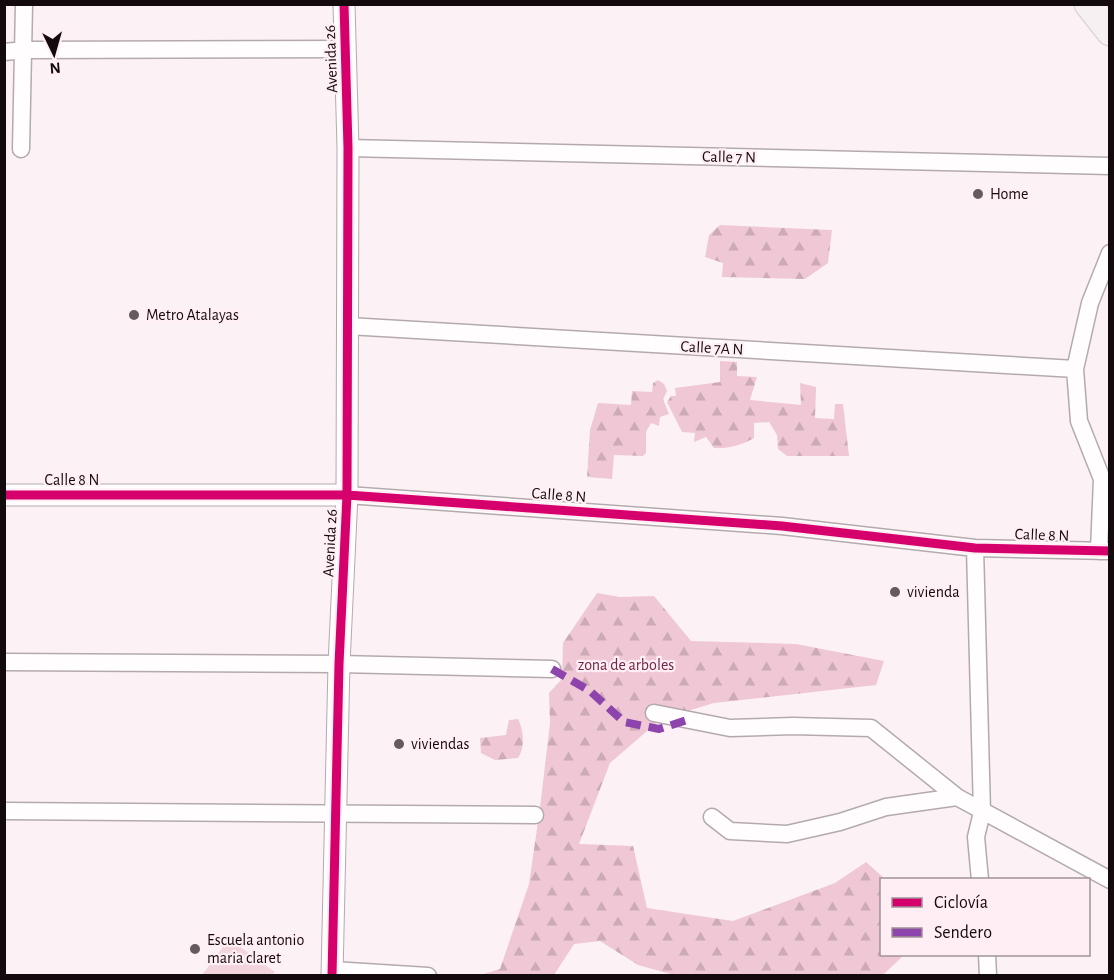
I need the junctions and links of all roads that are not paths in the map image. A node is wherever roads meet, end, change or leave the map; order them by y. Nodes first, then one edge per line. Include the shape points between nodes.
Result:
1 (24, 4) edge
2 (344, 4) edge
3 (1089, 4) edge
4 (1110, 32) edge
5 (345, 49) junction
6 (25, 50) junction
7 (4, 52) edge
8 (348, 148) junction
9 (21, 149) dead end
10 (1110, 166) edge
11 (1110, 254) edge
12 (348, 326) junction
13 (1075, 369) junction
14 (1106, 483) edge
15 (4, 495) edge
16 (347, 495) junction
17 (975, 548) junction
18 (1104, 551) edge
19 (4, 662) edge
20 (339, 664) junction
21 (552, 669) dead end
22 (654, 713) dead end
23 (957, 798) junction
24 (4, 811) edge
25 (982, 812) junction
26 (335, 813) junction
27 (535, 815) dead end
28 (712, 817) dead end
29 (980, 878) edge
30 (1110, 880) edge
31 (987, 956) edge
32 (332, 973) edge
33 (428, 975) edge
34 (988, 975) edge

1 - 6 street
2 - 5 street, Avenida 26
3 - 4 main road
5 - 6 street
5 - 8 street, Avenida 26
6 - 7 street
6 - 9 street
8 - 10 street, Calle 7 N
8 - 12 street, Avenida 26
11 - 13 street via 1090,303
12 - 13 street, Calle 7A N
12 - 16 street, Avenida 26
13 - 14 street via 1079,421
14 - 18 street
15 - 16 street, Calle 8 N
16 - 17 street, Calle 8 N via 782,526
16 - 20 street, Avenida 26
17 - 18 street, Calle 8 N
17 - 25 street
19 - 20 street
20 - 21 street
20 - 26 street, Avenida 26
22 - 23 street via 730,728 871,728
23 - 25 street
23 - 28 street via 886,807 787,834 730,831
24 - 26 street
25 - 29 street via 976,837
25 - 30 street
26 - 27 street
26 - 32 street, Avenida 26
31 - 34 street
32 - 33 street

